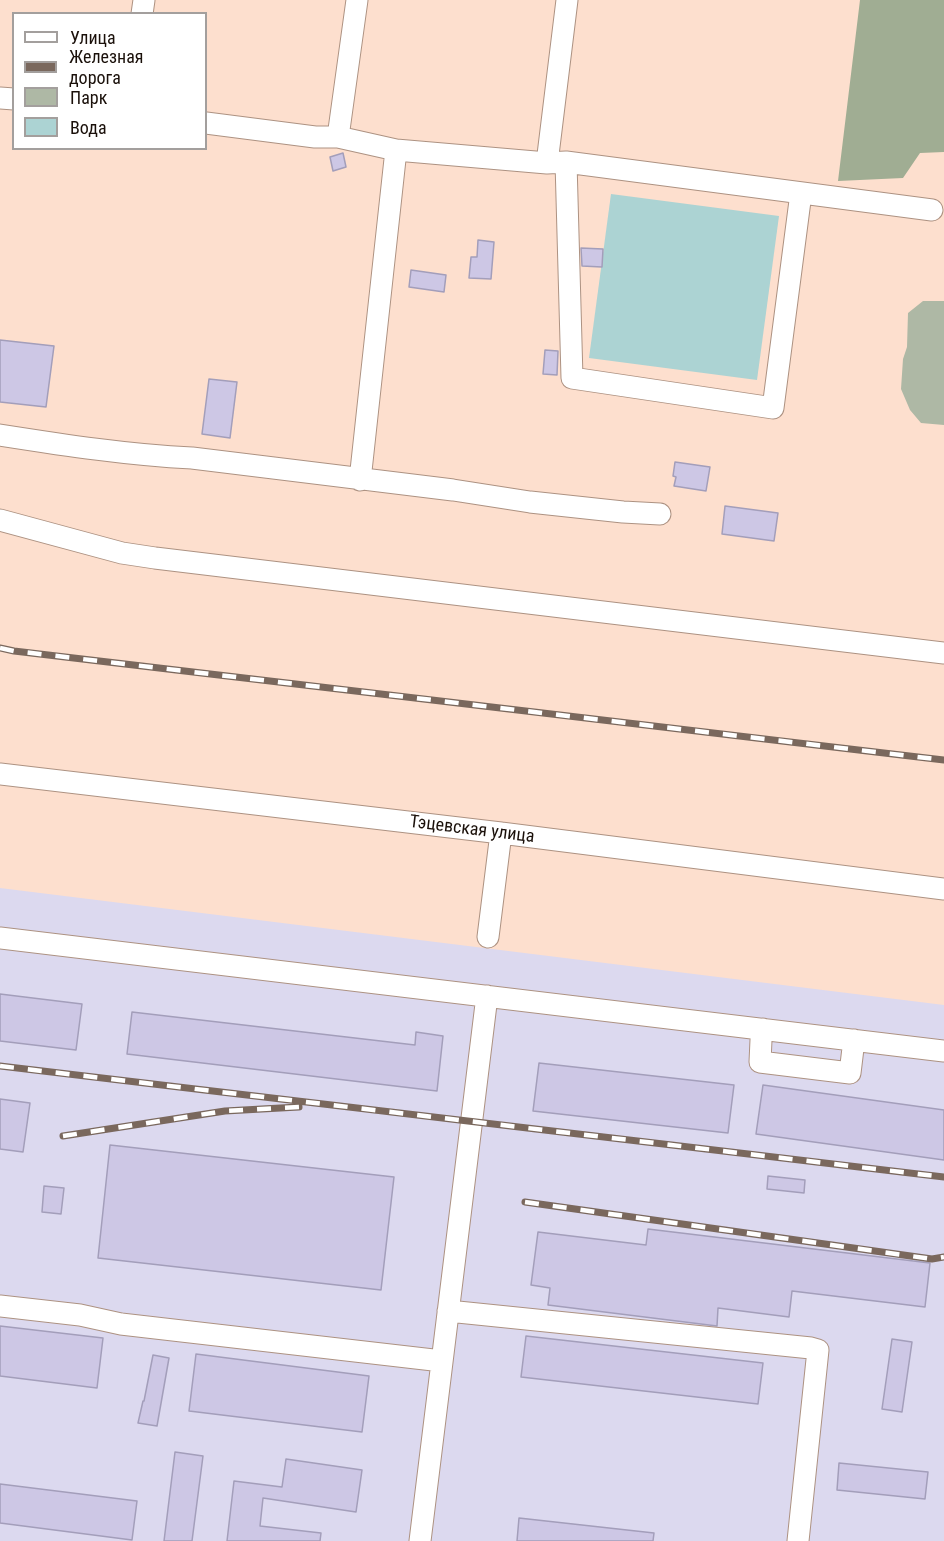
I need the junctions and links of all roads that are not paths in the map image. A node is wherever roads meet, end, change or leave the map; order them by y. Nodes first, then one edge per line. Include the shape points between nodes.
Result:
1 (357, 0) edge
2 (567, 0) edge
3 (207, 123) edge
4 (338, 137) junction
5 (396, 150) junction
6 (556, 163) junction
7 (801, 193) junction
8 (932, 210) dead end
9 (0, 435) edge
10 (360, 480) junction
11 (660, 514) dead end
12 (0, 520) edge
13 (944, 653) edge
14 (0, 774) edge
15 (501, 834) junction
16 (944, 890) edge
17 (488, 937) dead end
18 (0, 938) edge
19 (487, 996) junction
20 (763, 1029) junction
21 (854, 1040) junction
22 (944, 1051) edge
23 (0, 1306) edge
24 (448, 1311) junction
25 (442, 1361) junction
26 (420, 1541) edge
27 (798, 1541) edge

1 - 4 street
2 - 6 street
3 - 4 street
4 - 5 street
5 - 6 street
5 - 10 street
6 - 7 street
6 - 7 street via 572,378 773,408
7 - 8 street
9 - 10 street
10 - 11 street
12 - 13 street via 122,553 155,558
14 - 15 street, Тэцевская улица
15 - 16 street, Тэцевская улица
15 - 17 street
18 - 19 street
19 - 20 street
19 - 24 street
20 - 21 street
20 - 21 street via 760,1062 849,1073
21 - 22 street
23 - 25 street
24 - 25 street
24 - 27 street via 818,1350
25 - 26 street

